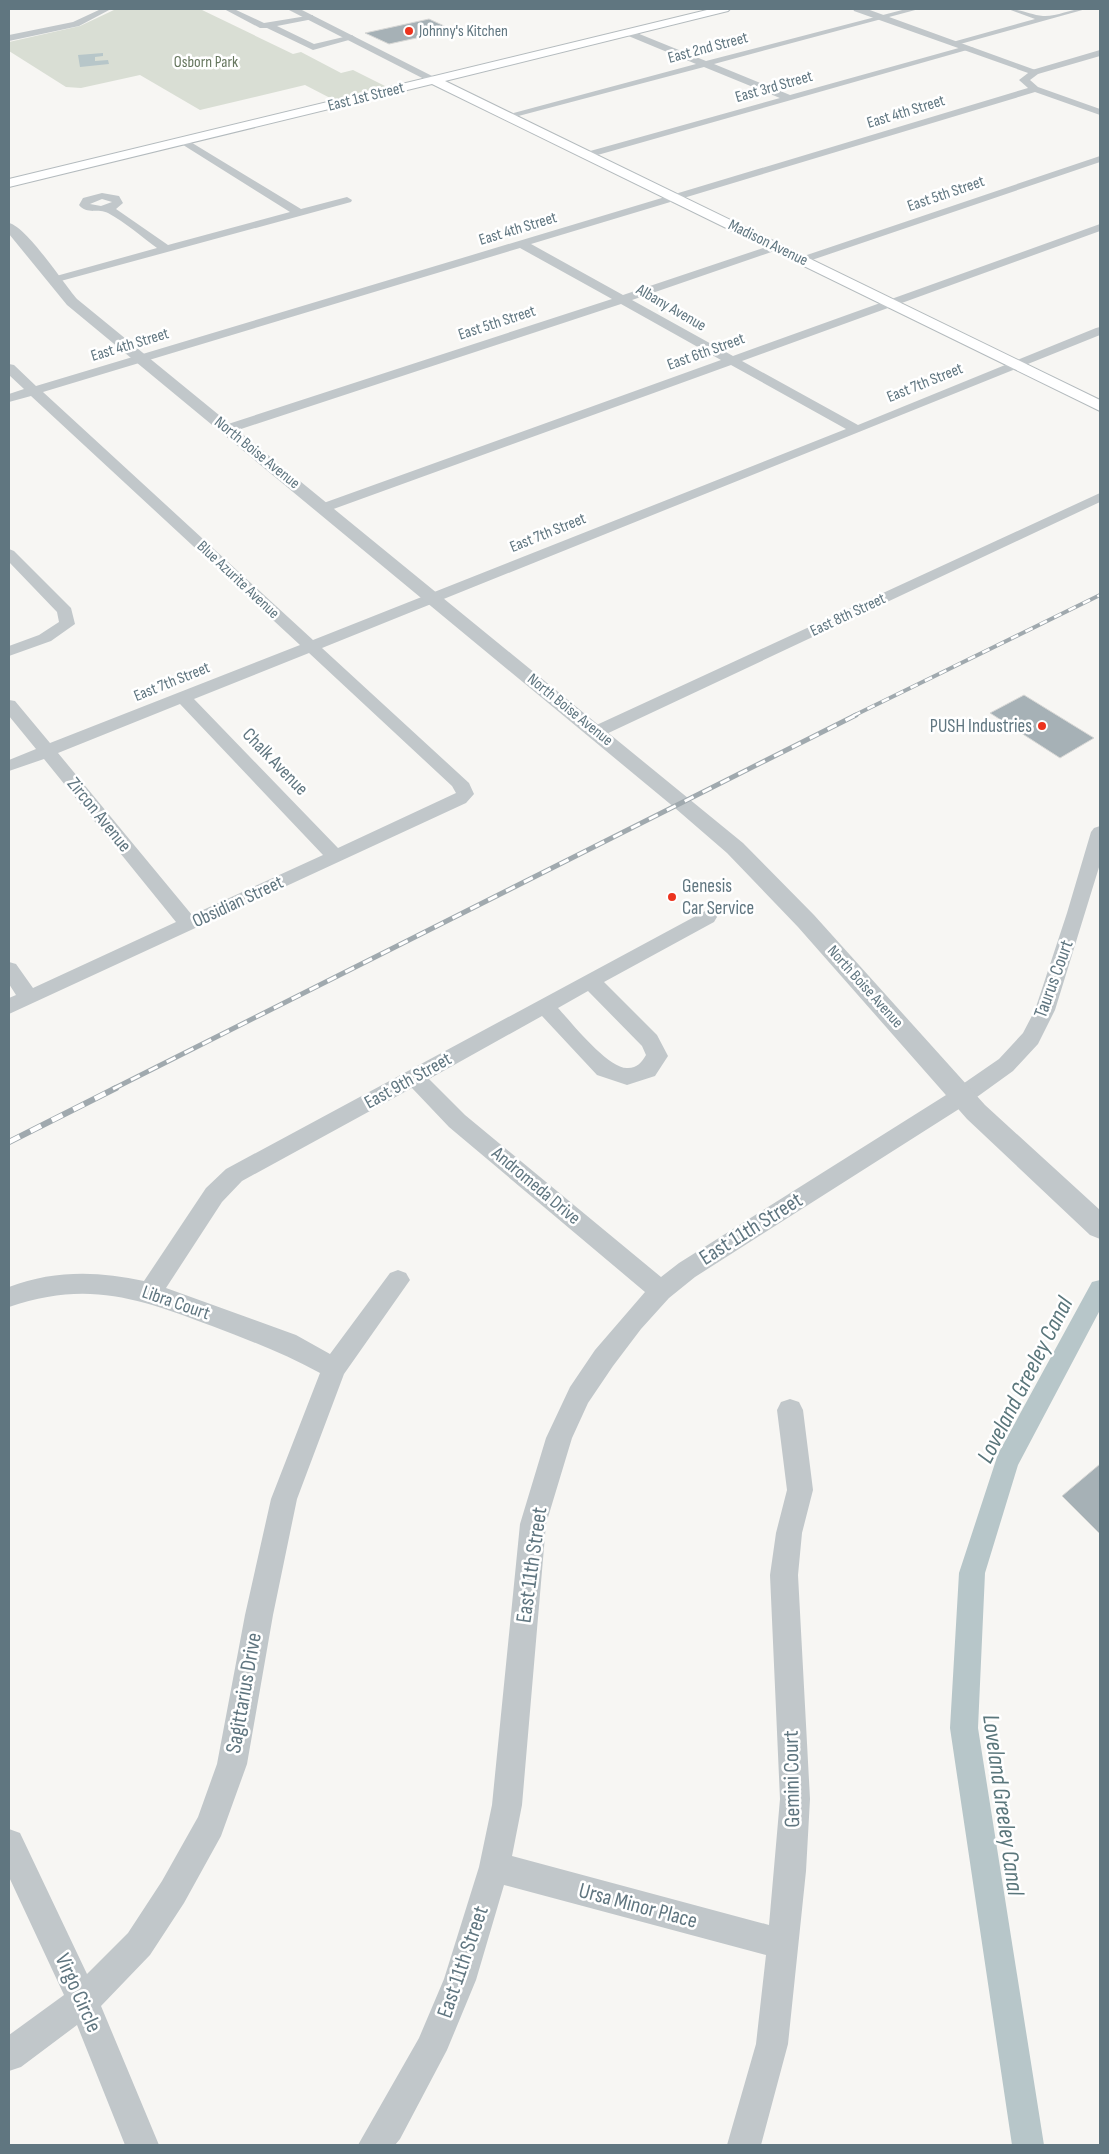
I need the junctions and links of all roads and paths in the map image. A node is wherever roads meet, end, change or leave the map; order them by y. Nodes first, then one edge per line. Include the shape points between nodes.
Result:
1 (106, 9) edge
2 (228, 9) edge
3 (292, 9) edge
4 (724, 9) edge
5 (858, 9) edge
6 (915, 9) edge
7 (1012, 9) edge
8 (1082, 9) edge
9 (310, 17) junction
10 (883, 17) junction
11 (1044, 19) junction
12 (270, 26) junction
13 (629, 33) junction
14 (9, 38) edge
15 (352, 38) junction
16 (953, 43) junction
17 (969, 48) junction
18 (1100, 53) edge
19 (706, 64) junction
20 (1035, 72) junction
21 (434, 80) junction
22 (1035, 89) junction
23 (788, 98) junction
24 (1100, 112) edge
25 (507, 116) junction
26 (184, 141) junction
27 (587, 155) junction
28 (1100, 159) edge
29 (9, 183) edge
30 (676, 198) junction
31 (346, 200) dead end
32 (108, 208) dead end
33 (299, 213) junction
34 (9, 227) edge
35 (1100, 227) edge
36 (522, 244) junction
37 (776, 247) junction
38 (166, 249) junction
39 (802, 260) junction
40 (53, 280) junction
41 (624, 299) junction
42 (890, 303) junction
43 (1100, 330) edge
44 (141, 358) junction
45 (731, 360) junction
46 (1016, 364) junction
47 (9, 368) edge
48 (34, 391) junction
49 (9, 398) edge
50 (1100, 406) edge
51 (227, 429) junction
52 (856, 430) junction
53 (1100, 498) edge
54 (323, 508) junction
55 (9, 554) edge
56 (432, 598) junction
57 (310, 646) junction
58 (9, 651) edge
59 (183, 696) junction
60 (9, 705) edge
61 (596, 732) junction
62 (46, 751) junction
63 (9, 766) edge
64 (465, 794) joint
65 (1100, 832) edge
66 (336, 857) junction
67 (707, 917) dead end
68 (189, 924) junction
69 (9, 969) edge
70 (590, 980) junction
71 (29, 998) junction
72 (544, 1006) junction
73 (9, 1007) edge
74 (414, 1077) junction
75 (962, 1096) junction
76 (1099, 1226) edge
77 (398, 1280) dead end
78 (661, 1291) junction
79 (150, 1292) junction
80 (9, 1297) edge
81 (334, 1368) junction
82 (790, 1410) dead end
83 (9, 1844) edge
84 (494, 1867) junction
85 (782, 1944) junction
86 (82, 2001) junction
87 (9, 2054) edge
88 (142, 2145) edge
89 (375, 2145) edge
90 (744, 2145) edge

1 - 14 street via 76,24
2 - 12 street via 260,25
3 - 9 street
4 - 13 main road, East 1st Street
5 - 10 street
6 - 10 street, East 2nd Street
7 - 11 street
8 - 11 street
9 - 12 street
9 - 15 street
10 - 16 street
10 - 19 street, East 2nd Street
11 - 16 street
12 - 15 street via 313,47
13 - 19 street
13 - 21 main road, East 1st Street
15 - 21 street
16 - 17 street
17 - 20 street
17 - 23 street, East 3rd Street
18 - 20 street
19 - 23 street
19 - 25 street, East 2nd Street
20 - 22 street via 1024,80
21 - 25 main road, Madison Avenue
21 - 26 main road, East 1st Street
22 - 24 street
22 - 30 street, East 4th Street
23 - 27 street, East 3rd Street
25 - 27 main road, Madison Avenue
26 - 29 main road, East 1st Street
26 - 33 street
27 - 30 main road, Madison Avenue
28 - 39 street, East 5th Street
30 - 36 street, East 4th Street
30 - 37 main road, Madison Avenue
31 - 33 street
32 - 38 street
33 - 38 street
34 - 40 street, North Boise Avenue
35 - 42 street, East 6th Street
36 - 41 street, Albany Avenue
36 - 44 street, East 4th Street
37 - 39 main road, Madison Avenue
37 - 41 street, East 5th Street
38 - 40 street
39 - 42 main road, Madison Avenue
40 - 44 street, North Boise Avenue via 72,302
41 - 45 street, Albany Avenue
41 - 51 street, East 5th Street
42 - 45 street, East 6th Street
42 - 46 main road, Madison Avenue
43 - 46 street, East 7th Street
44 - 48 street, East 4th Street
44 - 51 street, North Boise Avenue
45 - 52 street, Albany Avenue
45 - 54 street, East 6th Street
46 - 50 main road, Madison Avenue
46 - 52 street, East 7th Street
47 - 48 street, Blue Azurite Avenue
48 - 49 street, East 4th Street
48 - 57 street, Blue Azurite Avenue
51 - 54 street, North Boise Avenue
52 - 56 street, East 7th Street
53 - 61 street, East 8th Street
54 - 56 street, North Boise Avenue
55 - 58 street via 65,611 67,624 45,638
56 - 57 street, East 7th Street
56 - 61 street, North Boise Avenue
57 - 59 street, East 7th Street
57 - 64 street, Blue Azurite Avenue via 458,782
59 - 62 street, East 7th Street
59 - 66 street, Chalk Avenue
60 - 62 street, Zircon Avenue
61 - 75 street, North Boise Avenue via 683,803 765,878
62 - 63 street, East 7th Street
62 - 68 street, Zircon Avenue
64 - 66 street, Obsidian Street
65 - 75 street, Taurus Court via 1045,1010 1031,1038 1006,1064
66 - 68 street, Obsidian Street
67 - 70 street, East 9th Street
68 - 71 street, Obsidian Street
69 - 71 street
70 - 72 street, East 9th Street
70 - 72 street via 650,1041 657,1056 648,1070 627,1077 604,1069
71 - 73 street, Obsidian Street
72 - 74 street, East 9th Street
74 - 78 street, Andromeda Drive via 457,1121
74 - 79 street, East 9th Street via 234,1175 214,1195
75 - 76 street, North Boise Avenue via 1003,1139
75 - 78 street, East 11th Street via 687,1270
77 - 81 street, Sagittarius Drive
78 - 84 street, East 11th Street via 632,1322 579,1394 559,1438 533,1524 507,1805
79 - 80 street, Libra Court via 111,1284 73,1283 33,1288
79 - 81 street, Libra Court via 287,1343
81 - 86 street, Sagittarius Drive via 284,1499 232,1764 210,1825 173,1892 139,1944
82 - 85 street, Gemini Court via 800,1490 789,1532 784,1575 795,1799
83 - 86 street, Virgo Circle
84 - 85 street, Ursa Minor Place
84 - 89 street, East 11th Street via 460,1980 431,2050
85 - 90 street, Gemini Court via 772,2044
86 - 87 street, Sagittarius Drive
86 - 88 street, Virgo Circle

